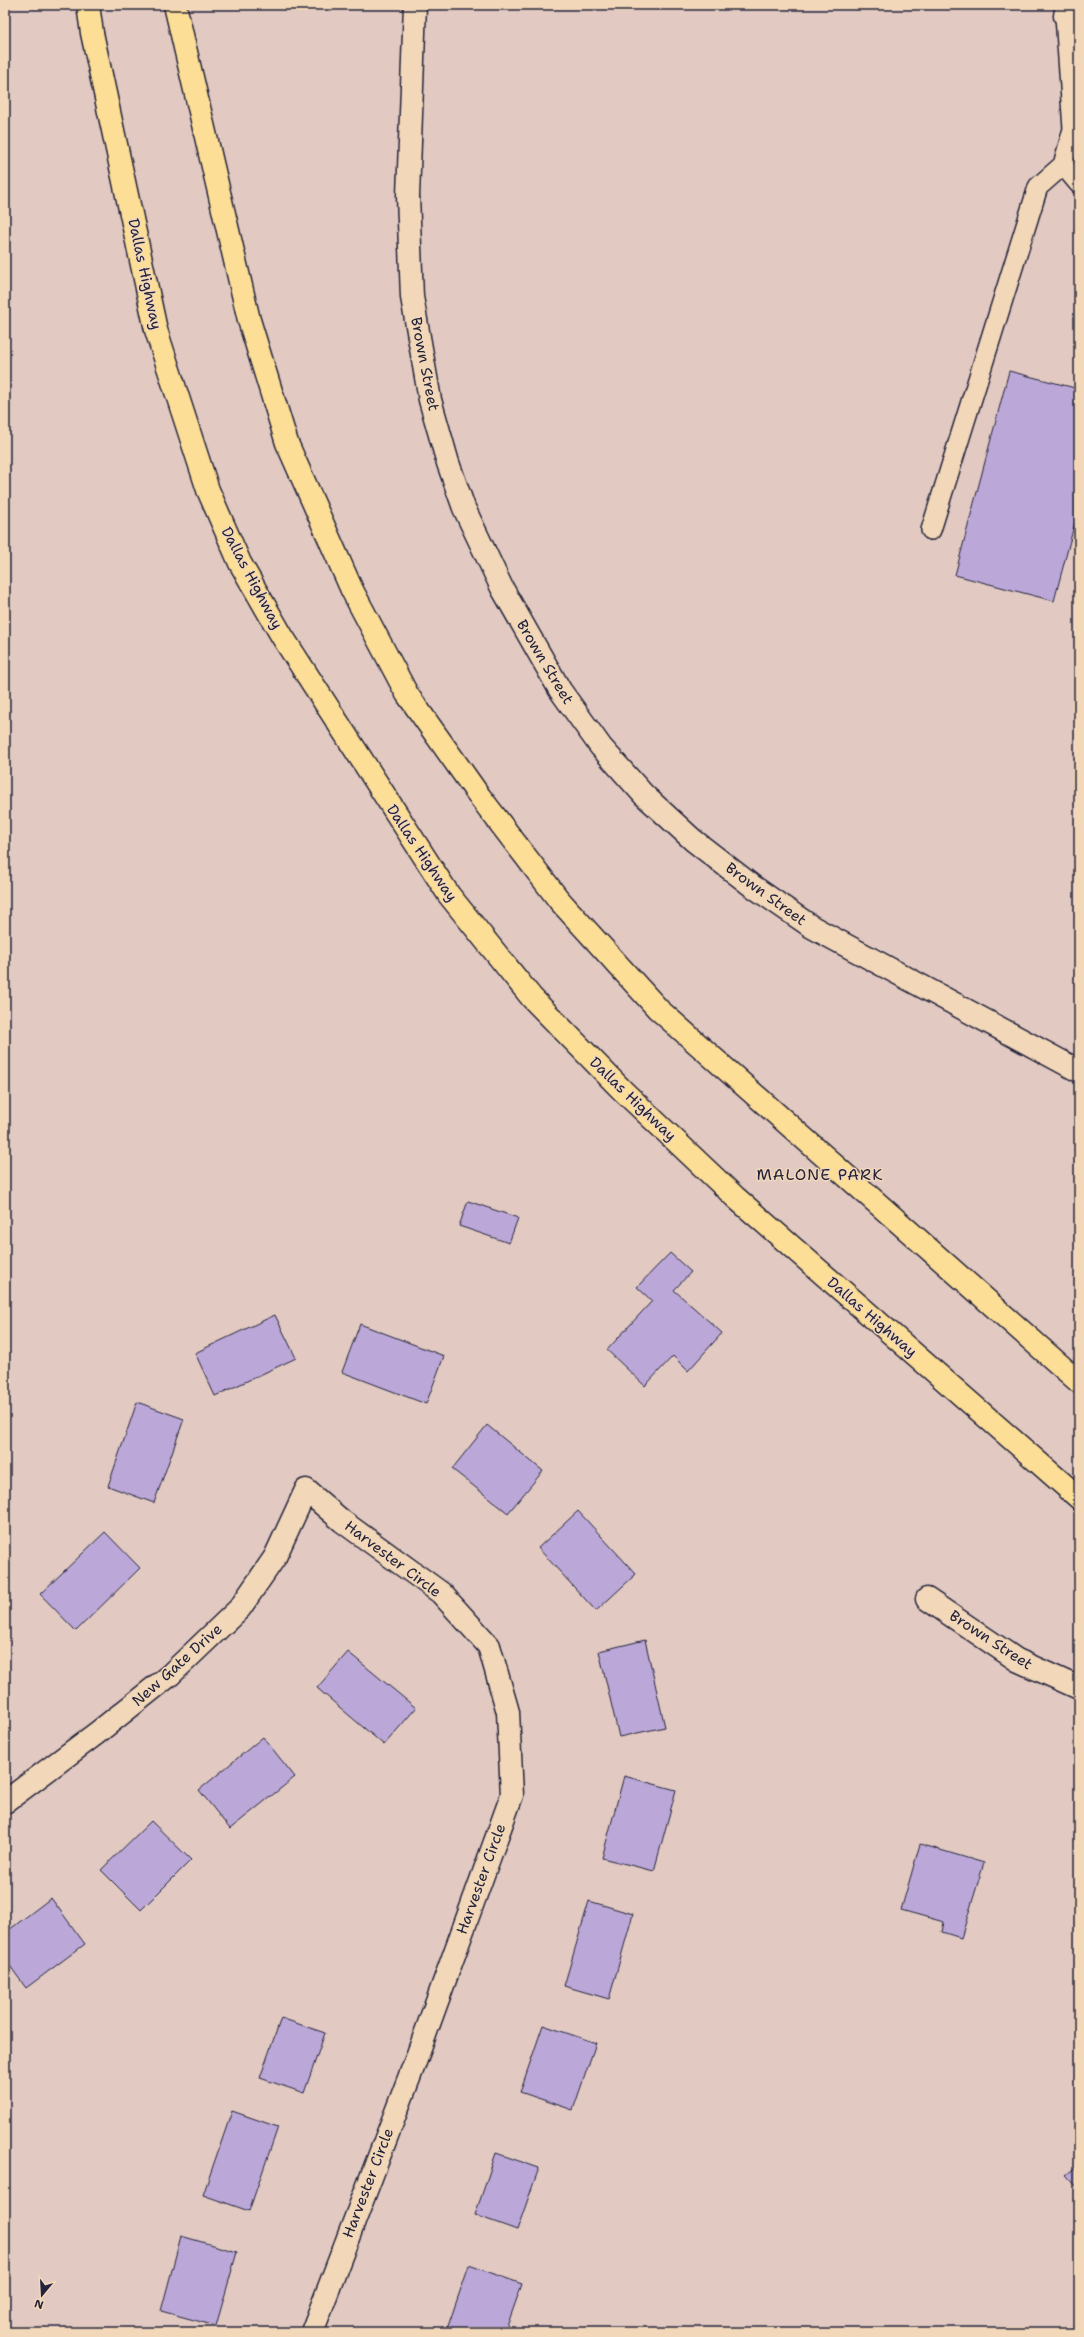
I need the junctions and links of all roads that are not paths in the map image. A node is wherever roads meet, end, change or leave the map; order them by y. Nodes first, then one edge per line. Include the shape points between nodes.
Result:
1 (88, 5) edge
2 (174, 5) edge
3 (415, 5) edge
4 (1066, 10) edge
5 (1063, 165) junction
6 (1079, 184) edge
7 (931, 530) dead end
8 (1079, 1071) edge
9 (1079, 1382) edge
10 (306, 1490) joint
11 (1079, 1498) edge
12 (927, 1598) dead end
13 (1079, 1688) edge
14 (5, 1802) edge
15 (312, 2332) edge

1 - 11 main road, Dallas Highway via 156,330 208,490 240,563 282,636 423,856 449,895 532,998 623,1091 735,1196
2 - 9 main road via 249,320 287,443 352,590 407,694 480,797 559,900 658,1009
3 - 8 street, Brown Street via 408,196 412,297 430,400 464,508 502,588 560,690 602,747 644,795 693,840 751,885 812,927
4 - 5 lane via 1073,129
5 - 6 lane
5 - 7 lane via 1038,187
10 - 14 street, New Gate Drive via 275,1557 240,1608 170,1675 98,1733
10 - 15 street, Harvester Circle via 342,1521 441,1593 489,1646 508,1712 512,1795 414,2064
12 - 13 street, Brown Street via 1017,1660

